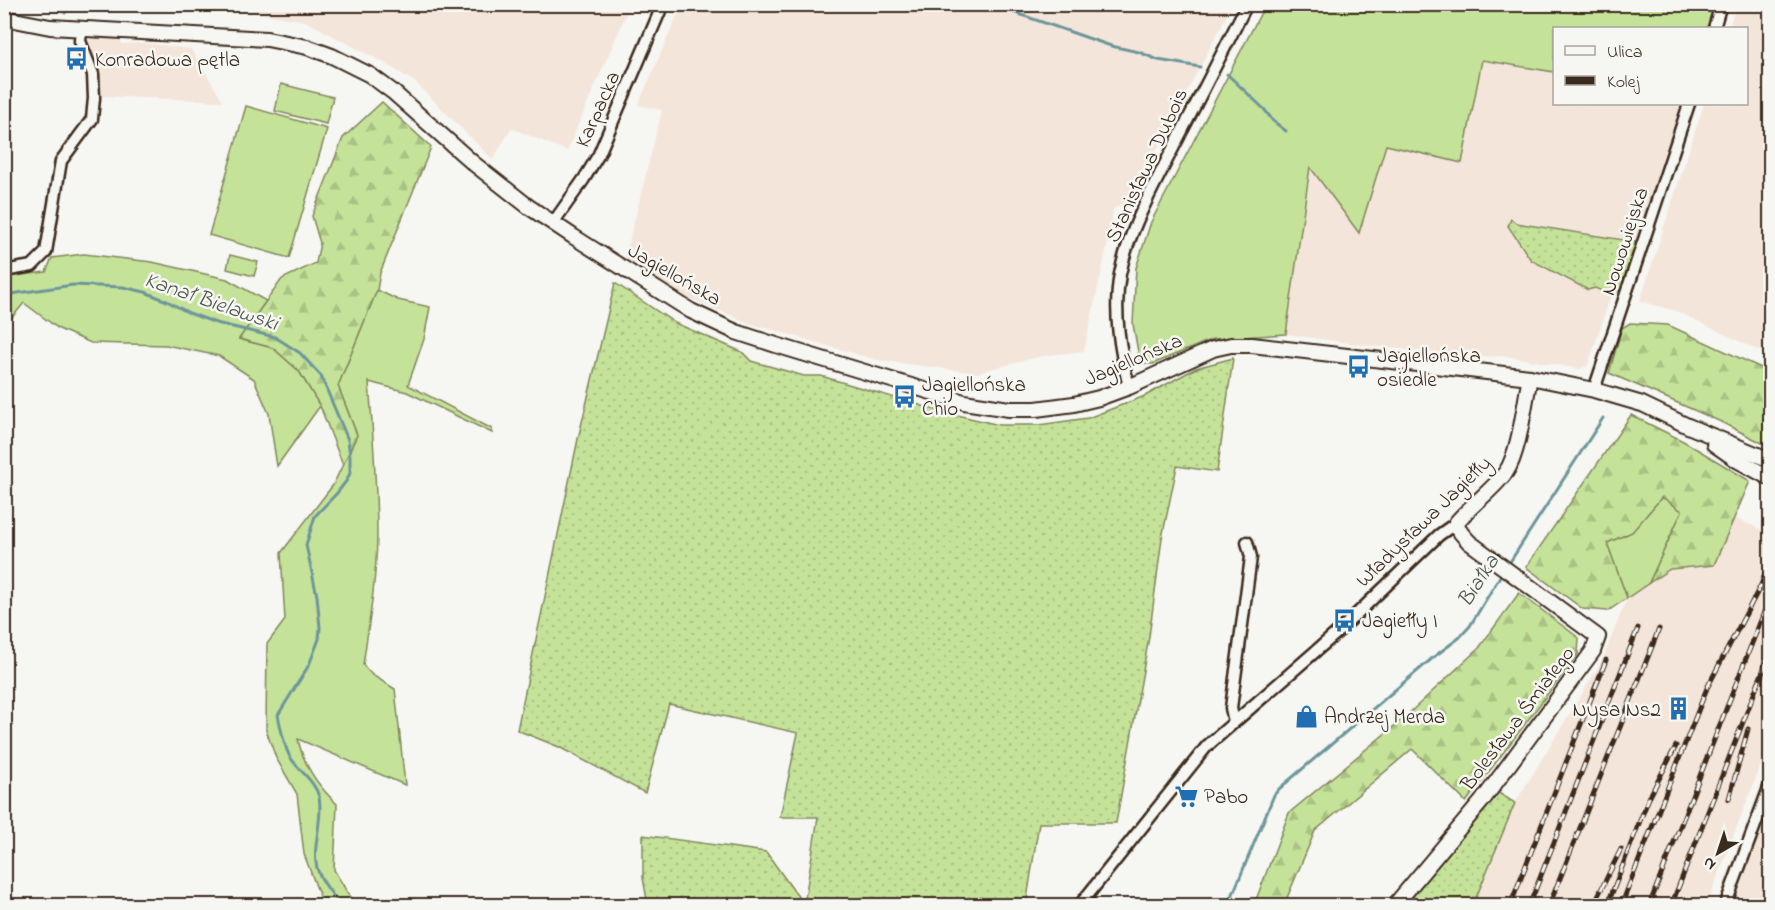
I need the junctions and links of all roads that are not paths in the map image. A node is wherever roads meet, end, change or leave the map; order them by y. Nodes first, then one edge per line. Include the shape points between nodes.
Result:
1 (663, 4) edge
2 (1247, 4) edge
3 (1721, 4) edge
4 (4, 18) edge
5 (1714, 27) edge
6 (81, 29) junction
7 (1689, 105) edge
8 (553, 223) junction
9 (4, 271) edge
10 (1530, 377) junction
11 (1129, 387) junction
12 (1594, 390) junction
13 (1688, 426) junction
14 (1770, 460) edge
15 (1770, 478) edge
16 (1456, 523) junction
17 (1246, 542) dead end
18 (1234, 722) junction
19 (1770, 790) edge
20 (1079, 906) edge
21 (1394, 906) edge
22 (1725, 906) edge

1 - 8 street, Karpacka via 599,154
2 - 11 street, Stanisława Dubois via 1125,249 1118,320
3 - 5 street
4 - 6 street, Jagiellońska
6 - 8 street, Jagiellońska via 267,39 332,56 393,92 480,169
6 - 9 street via 80,40 93,74 92,119 61,161 46,252 32,266
7 - 12 street, Nowowiejska
8 - 11 street, Jagiellońska via 676,302 721,325 951,399 1036,409 1074,405
10 - 11 street, Jagiellońska via 1231,345 1201,353
10 - 12 street, Jagiellońska
10 - 16 street, Władysława Jagiełły via 1511,464
12 - 13 street, Jagiellońska via 1642,404
13 - 14 street, Jagiellońska
13 - 15 street, Jagiellońska
16 - 18 street, Władysława Jagiełły
16 - 21 street, Bolesława Śmiałego via 1469,542 1598,637 1593,651 1482,801
17 - 18 street via 1251,557 1231,708
18 - 20 street, Władysława Jagiełły via 1207,746
19 - 22 street

